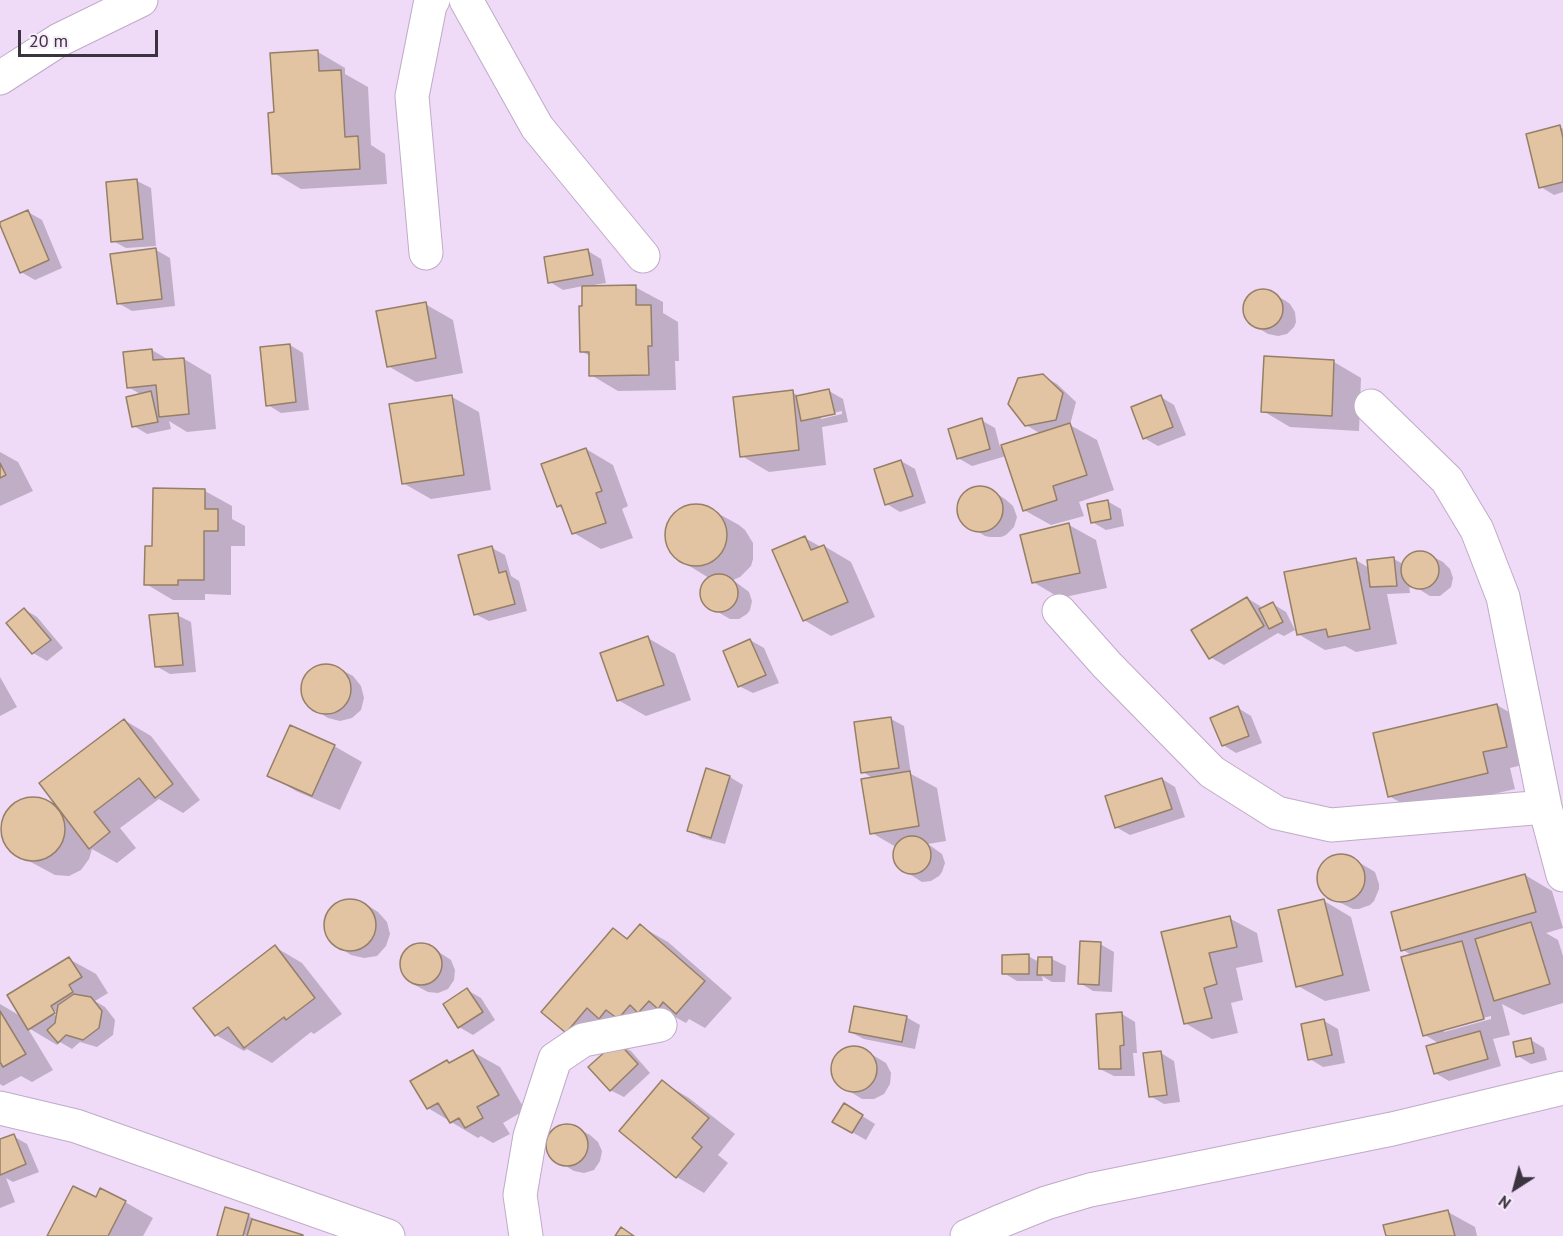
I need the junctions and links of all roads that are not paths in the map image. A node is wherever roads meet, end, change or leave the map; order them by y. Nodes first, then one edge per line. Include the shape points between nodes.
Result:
1 (141, 0) edge
2 (433, 0) edge
3 (466, 0) edge
4 (0, 78) edge
5 (426, 253) dead end
6 (643, 256) dead end
7 (1371, 406) dead end
8 (1059, 611) dead end
9 (1545, 807) junction
10 (1563, 875) edge
11 (660, 1025) dead end
12 (1563, 1088) edge
13 (0, 1108) edge
14 (388, 1236) edge
15 (526, 1236) edge
16 (967, 1236) edge

1 - 4 street via 59,40
2 - 5 street via 412,96
3 - 6 street via 537,127
7 - 9 street via 1447,480 1477,530 1503,597
8 - 9 street via 1212,772 1277,813 1331,825
9 - 10 street
11 - 15 street via 584,1040 555,1059 530,1136 519,1195
12 - 16 street via 1392,1129 1090,1190 1046,1203
13 - 14 street via 76,1126

